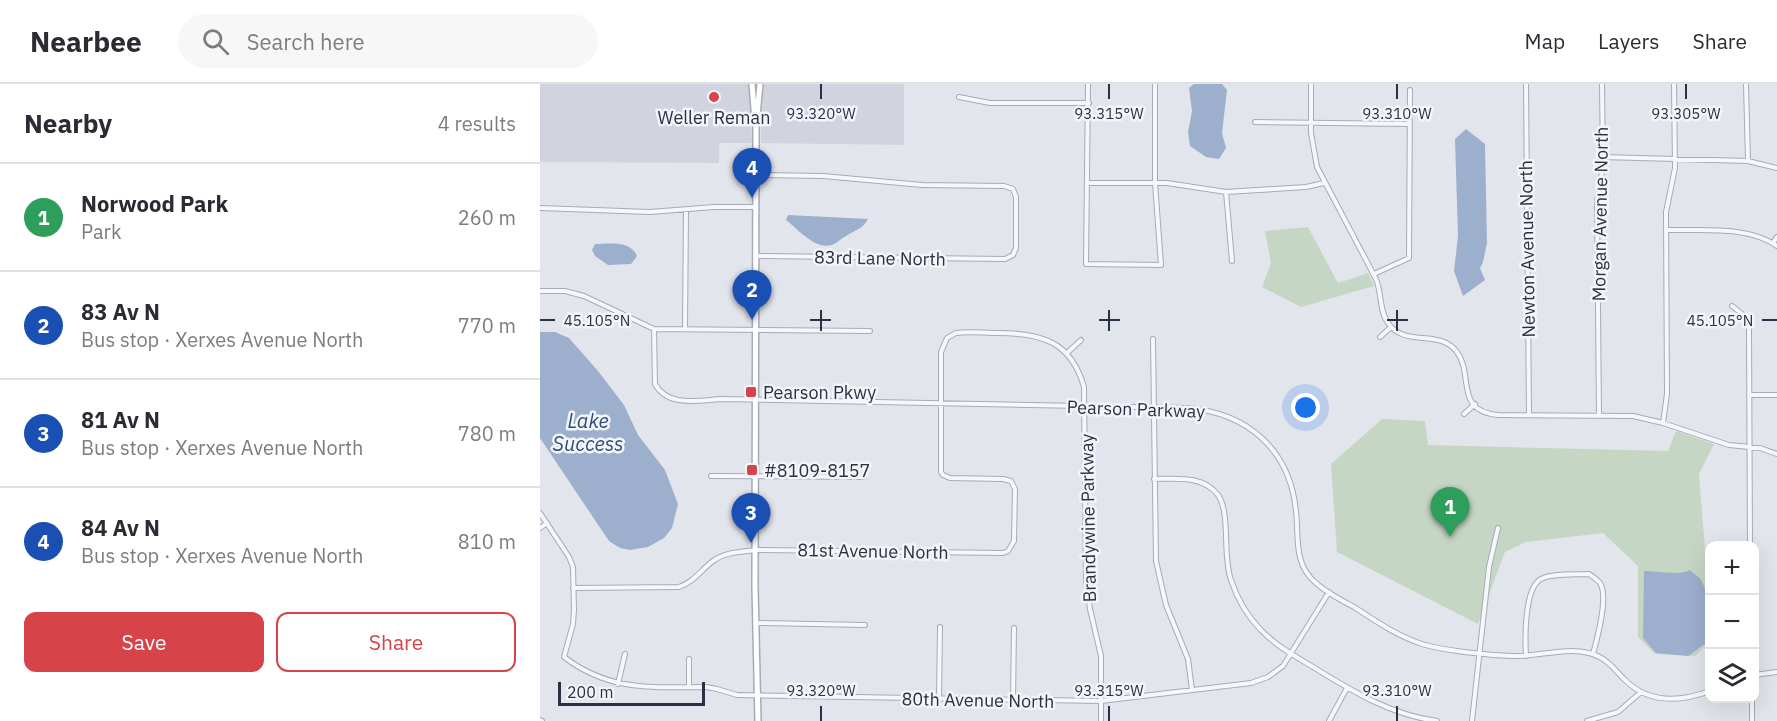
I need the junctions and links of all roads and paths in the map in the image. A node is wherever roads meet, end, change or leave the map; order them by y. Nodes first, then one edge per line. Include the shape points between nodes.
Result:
1 (752, 84) edge
2 (760, 84) edge
3 (1088, 84) edge
4 (1155, 84) edge
5 (1311, 84) edge
6 (1526, 84) edge
7 (1602, 84) edge
8 (1674, 84) edge
9 (1746, 84) edge
10 (1410, 90) dead end
11 (959, 97) dead end
12 (1089, 103) junction
13 (1311, 121) junction
14 (1256, 122) dead end
15 (1410, 124) junction
16 (756, 126) junction
17 (1602, 157) junction
18 (1675, 158) junction
19 (1748, 161) junction
20 (1777, 168) edge
21 (756, 174) junction
22 (1087, 183) junction
23 (1155, 183) junction
24 (1324, 183) junction
25 (1226, 192) junction
26 (756, 207) junction
27 (540, 208) edge
28 (686, 210) junction
29 (1666, 230) junction
30 (1777, 237) edge
31 (1775, 244) edge
32 (756, 256) junction
33 (1232, 261) dead end
34 (1374, 274) junction
35 (540, 291) edge
36 (1732, 306) dead end
37 (1391, 327) junction
38 (654, 329) junction
39 (756, 329) junction
40 (685, 330) junction
41 (870, 331) dead end
42 (1380, 337) dead end
43 (1153, 339) dead end
44 (1081, 340) dead end
45 (1067, 353) junction
46 (1749, 395) junction
47 (1777, 395) edge
48 (755, 400) junction
49 (940, 404) junction
50 (1475, 404) junction
51 (1086, 406) junction
52 (1154, 407) junction
53 (1464, 414) dead end
54 (1529, 415) junction
55 (1599, 416) junction
56 (1663, 423) junction
57 (1749, 447) junction
58 (1777, 454) edge
59 (711, 476) dead end
60 (755, 476) junction
61 (864, 477) dead end
62 (1154, 479) junction
63 (540, 513) edge
64 (547, 523) junction
65 (540, 528) edge
66 (1498, 528) dead end
67 (1750, 541) edge
68 (755, 550) junction
69 (573, 588) junction
70 (1329, 592) junction
71 (756, 623) junction
72 (865, 625) dead end
73 (940, 627) dead end
74 (1014, 628) dead end
75 (1480, 653) junction
76 (625, 654) dead end
77 (1292, 654) junction
78 (1593, 654) junction
79 (1526, 656) junction
80 (689, 659) dead end
81 (1777, 672) edge
82 (1759, 674) edge
83 (618, 684) junction
84 (689, 687) junction
85 (1347, 688) junction
86 (1192, 690) junction
87 (1641, 692) junction
88 (1705, 693) edge
89 (757, 695) junction
90 (939, 699) junction
91 (1013, 700) junction
92 (1101, 701) junction
93 (1752, 703) edge
94 (758, 721) edge
95 (1101, 721) edge
96 (1329, 721) edge
97 (1437, 721) edge
98 (1472, 721) edge
99 (1587, 721) edge
100 (1752, 721) edge

1 - 16 street
2 - 16 street
3 - 12 street
4 - 23 street
5 - 13 street
6 - 54 street, Newton Avenue North
7 - 17 street, Morgan Avenue North
8 - 18 street
9 - 19 street
10 - 15 street
11 - 12 street via 990,103
12 - 22 street
13 - 14 street
13 - 15 street
13 - 24 street via 1314,156
15 - 34 street via 1409,258
16 - 21 street
17 - 18 street
17 - 55 street, Morgan Avenue North via 1596,201
18 - 19 street
18 - 29 street
19 - 20 street
21 - 26 street
21 - 32 street, 83rd Lane North via 1004,186 1013,189 1016,196 1016,248 1005,259
22 - 23 street
22 - 23 street via 1086,264 1161,265
23 - 25 street
24 - 25 street
24 - 34 street
25 - 33 street
26 - 28 street
26 - 32 street
27 - 28 street
28 - 40 street
29 - 31 street via 1730,231
29 - 56 street via 1667,394
30 - 31 street
32 - 39 street
34 - 37 street via 1384,317
35 - 38 street via 584,296
36 - 46 street via 1748,323
37 - 42 street
37 - 50 street via 1406,337 1439,339 1454,348 1464,363 1466,389
38 - 40 street
38 - 48 street, Pearson Parkway via 654,380 660,391 681,401
39 - 40 street
39 - 41 street
39 - 48 street
43 - 52 street
44 - 45 street
45 - 49 street, Brandywine Parkway via 1032,334 961,332 947,338 941,352
45 - 51 street, Brandywine Parkway via 1081,376
46 - 47 street
46 - 57 street
48 - 49 street, Pearson Parkway
48 - 60 street
49 - 51 street, Pearson Parkway
49 - 68 street, 81st Avenue North via 943,475 1003,479 1014,484 1012,548 1003,553
50 - 53 street
50 - 54 street via 1498,415
51 - 52 street, Pearson Parkway
51 - 92 street, Brandywine Parkway via 1086,579 1101,656
52 - 62 street
52 - 70 street, Pearson Parkway via 1218,413 1246,425 1269,445 1292,484 1302,565 1314,582
54 - 55 street
55 - 56 street
56 - 57 street via 1729,445
57 - 58 street
57 - 67 street
59 - 60 street
60 - 61 street
60 - 68 street
62 - 77 street via 1196,481 1221,500 1228,569 1240,601 1263,632
62 - 86 street via 1158,576 1186,652
63 - 64 street
64 - 65 street
64 - 69 street via 571,562
66 - 75 street via 1489,567
68 - 69 street, 81st Avenue North via 722,555 679,587
68 - 71 street
69 - 83 street, 80th Avenue North via 573,624 564,657 590,674
70 - 75 street, Pearson Parkway via 1406,638 1437,648
70 - 77 street, 80th Avenue North
71 - 72 street
71 - 89 street
73 - 90 street
74 - 91 street
75 - 79 street, Pearson Parkway
75 - 98 street
76 - 83 street
77 - 85 street
77 - 86 street, 80th Avenue North via 1276,672 1260,681
78 - 79 street, Pearson Parkway via 1577,651
78 - 79 street via 1603,596 1600,583 1589,574 1548,577 1536,583 1530,595
78 - 87 street via 1613,666
80 - 84 street
81 - 82 street
83 - 84 street, 80th Avenue North
84 - 89 street, 80th Avenue North via 717,689 737,696
85 - 96 street
85 - 97 street via 1386,708
86 - 92 street, 80th Avenue North
87 - 88 street via 1677,700
87 - 99 street via 1618,712
89 - 90 street, 80th Avenue North
89 - 94 street
90 - 91 street, 80th Avenue North
91 - 92 street, 80th Avenue North
92 - 95 street, Brandywine Parkway
93 - 100 street

